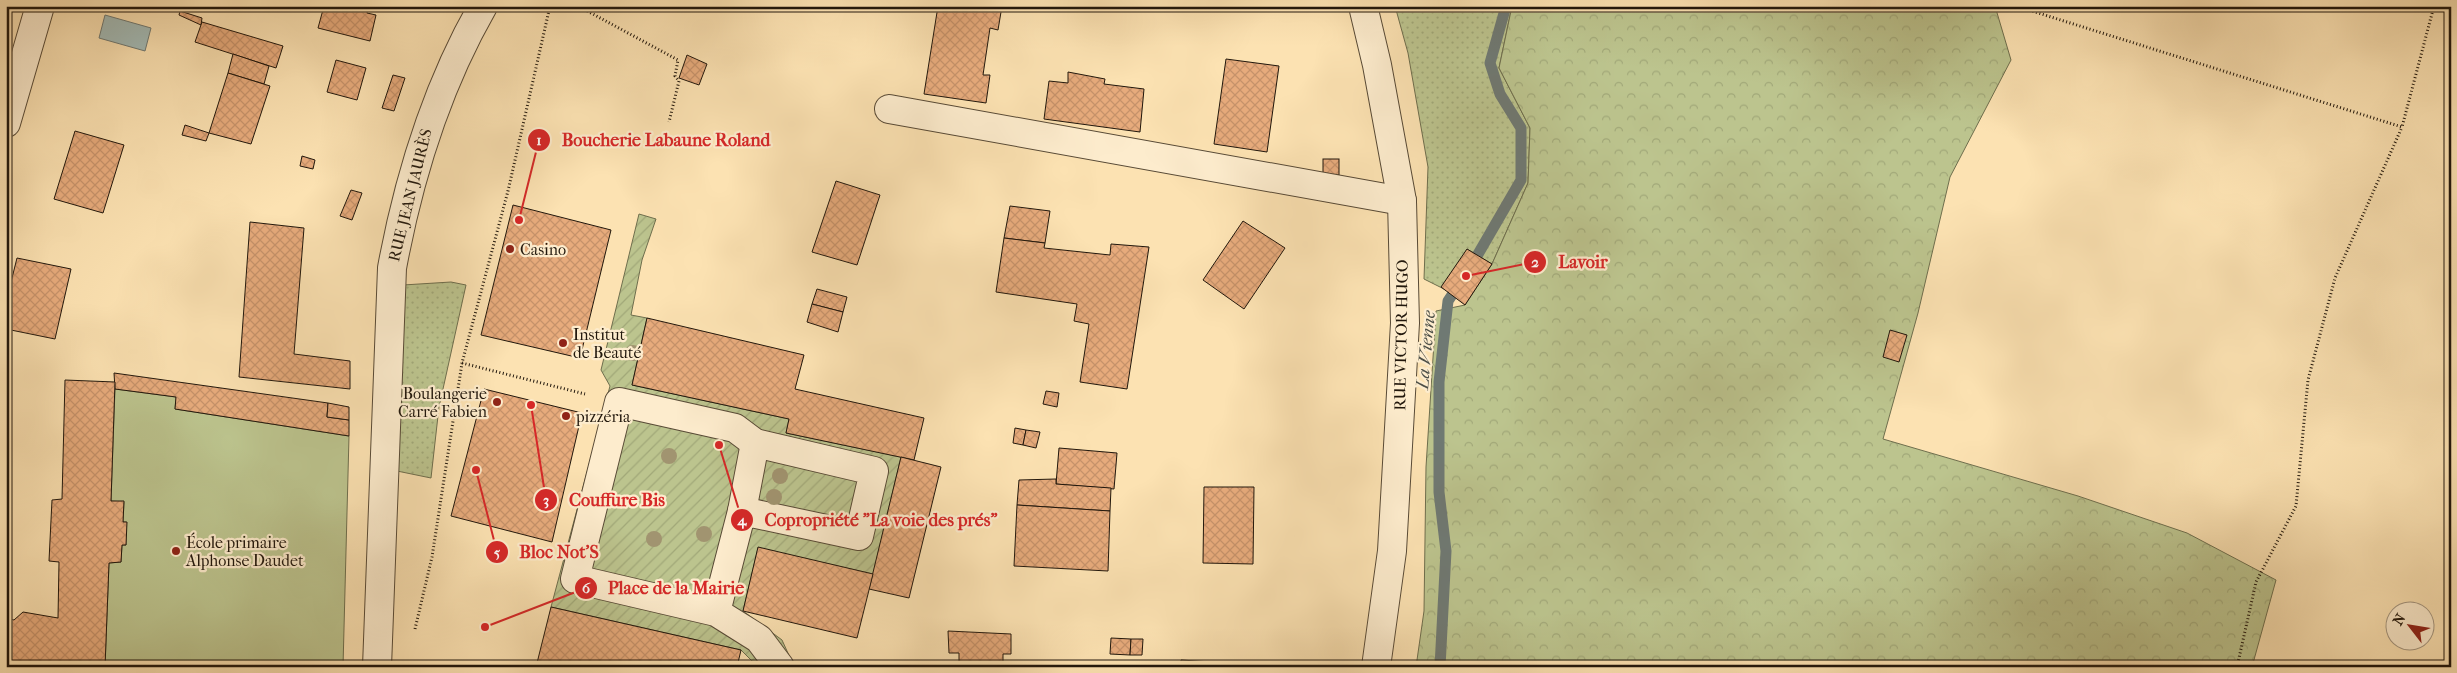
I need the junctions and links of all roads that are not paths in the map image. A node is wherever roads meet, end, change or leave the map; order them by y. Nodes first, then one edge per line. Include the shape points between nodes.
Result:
1 (40, 6) edge
2 (483, 6) edge
3 (1363, 6) edge
4 (888, 109) dead end
5 (6, 123) edge
6 (1402, 201) junction
7 (755, 443) junction
8 (742, 511) junction
9 (716, 612) junction
10 (377, 667) edge
11 (780, 667) edge
12 (1376, 667) edge

1 - 5 street
2 - 10 street, RUE JEAN JAURÈS via 466,36 427,127 401,219 392,268
3 - 6 street, RUE VICTOR HUGO
4 - 6 street
6 - 12 street, RUE VICTOR HUGO via 1405,323 1392,552
7 - 8 street
7 - 8 street via 874,471 859,536
7 - 9 street via 735,428 619,402 575,579
8 - 9 street
9 - 11 street via 759,639

